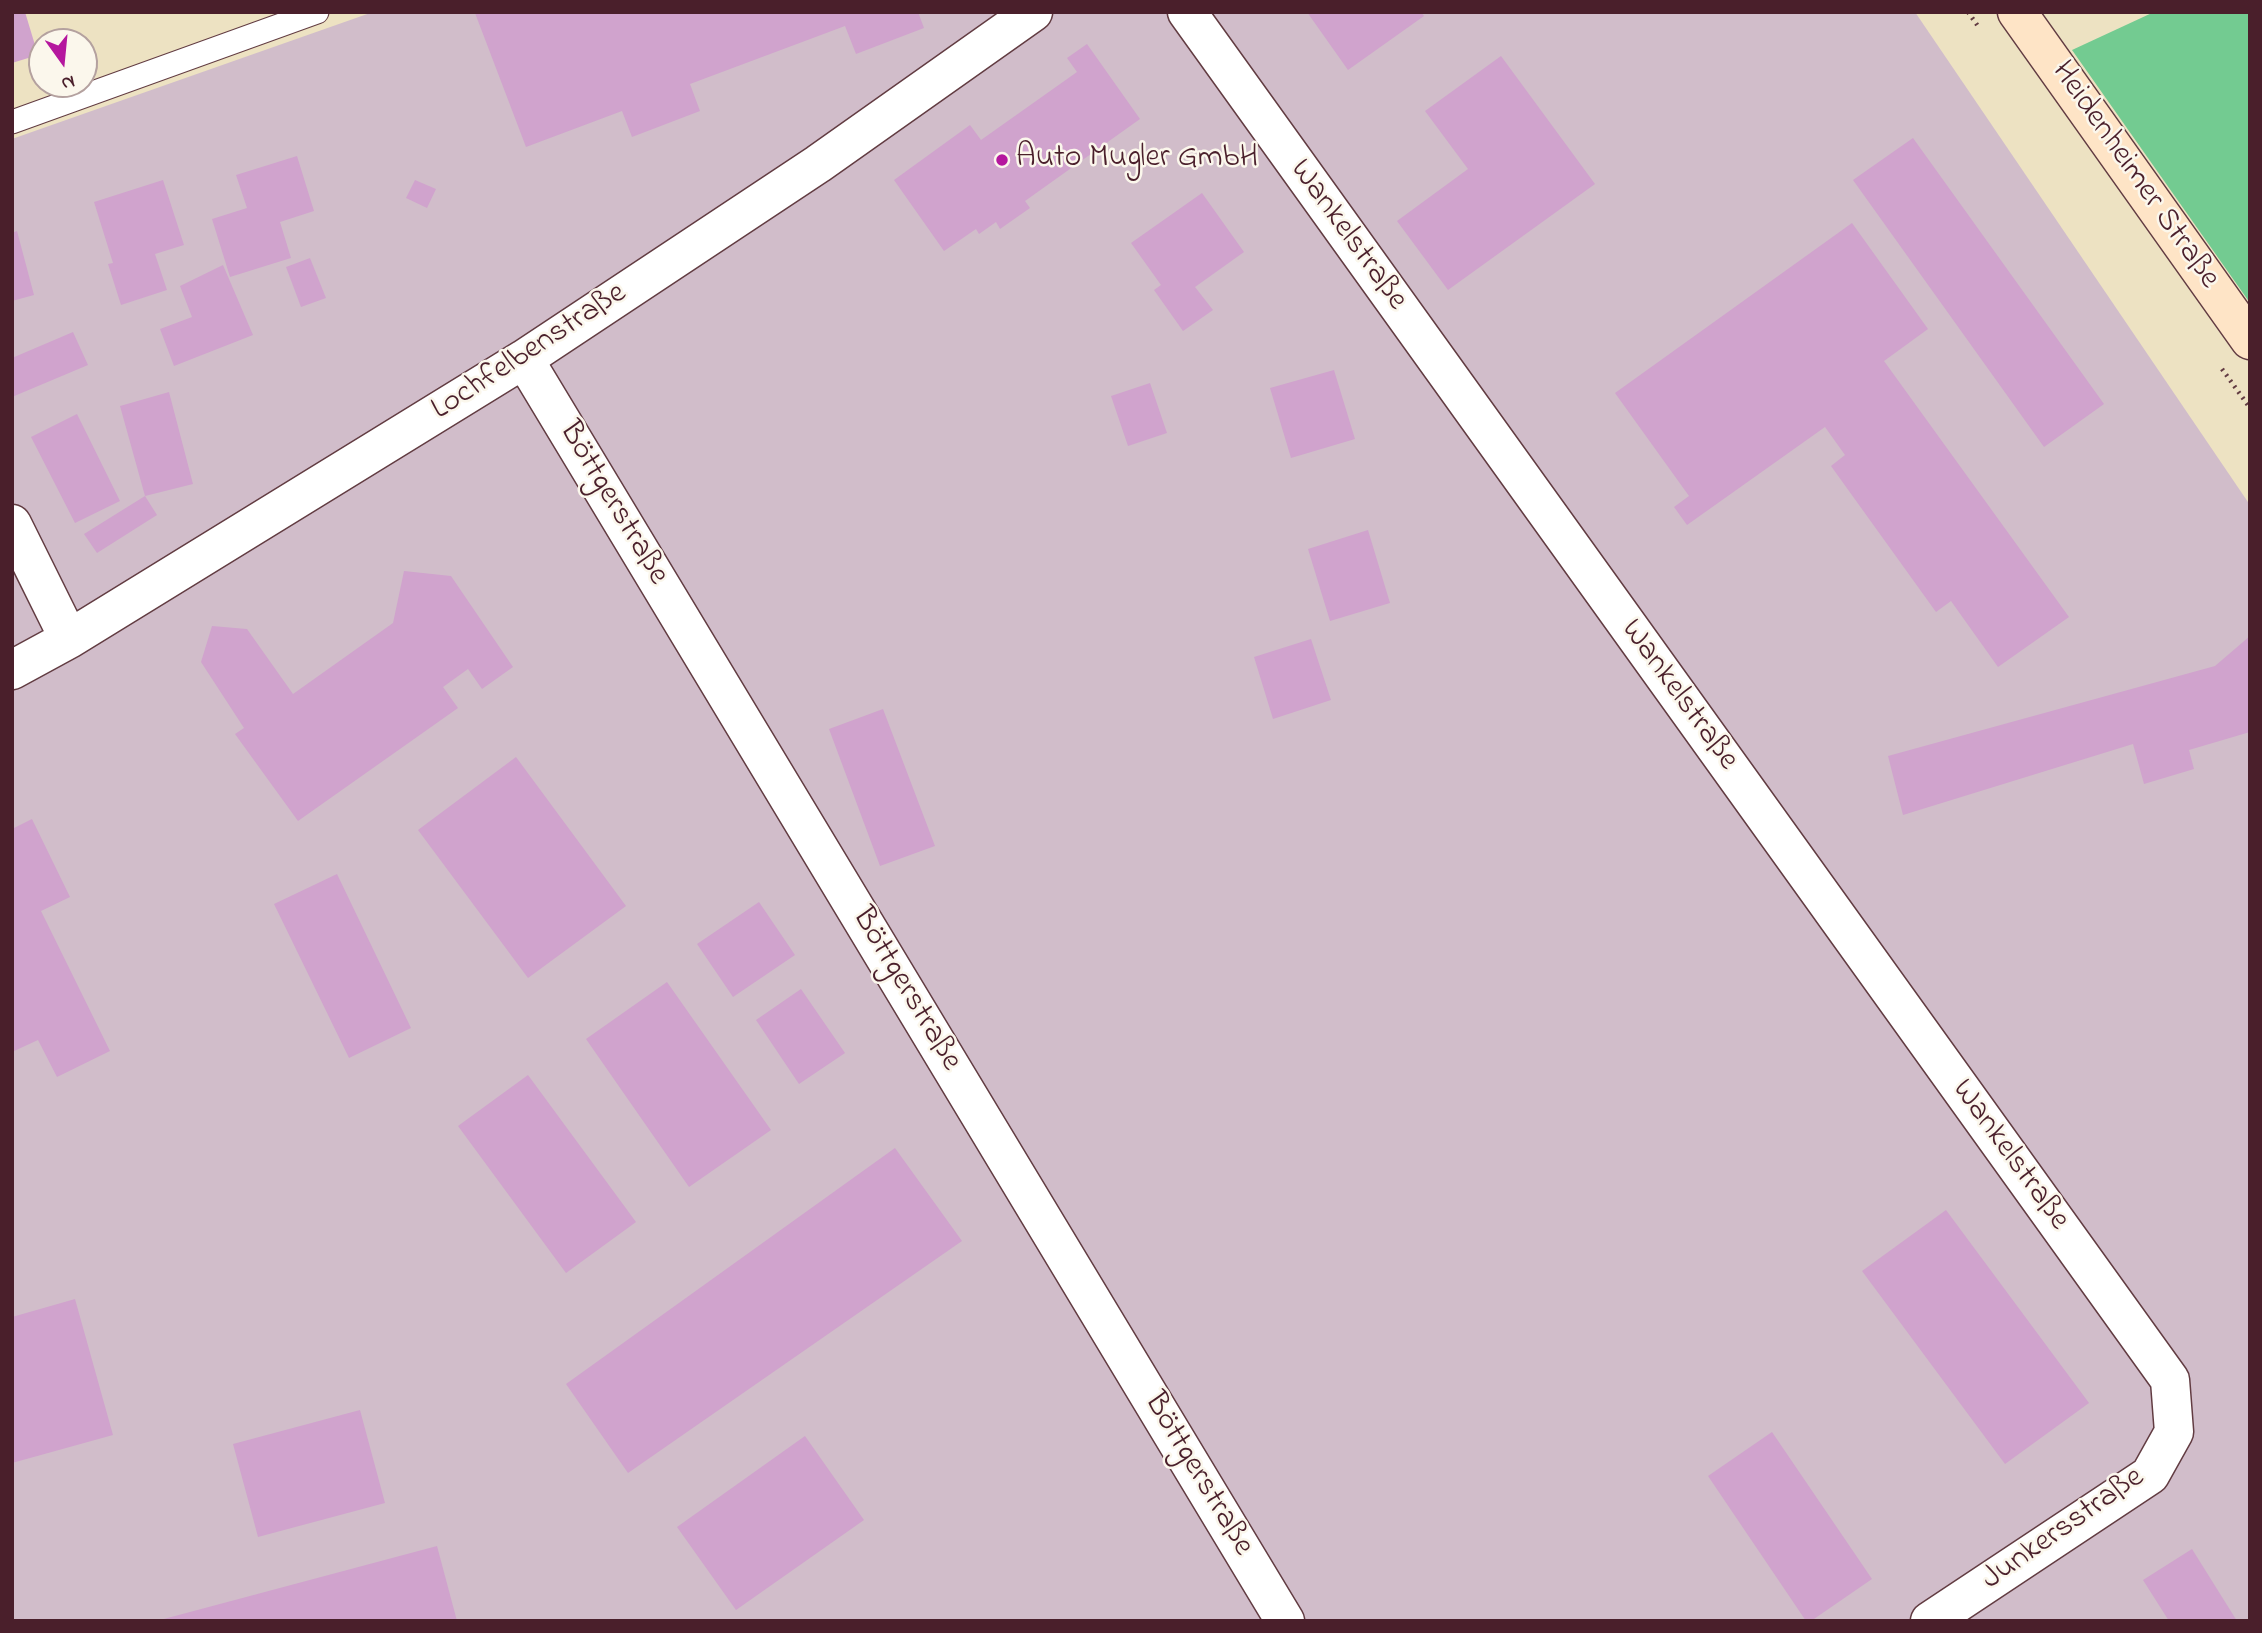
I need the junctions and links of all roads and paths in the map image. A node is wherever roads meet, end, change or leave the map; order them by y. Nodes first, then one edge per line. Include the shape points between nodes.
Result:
1 (317, 12) edge
2 (1033, 12) edge
3 (1187, 12) edge
4 (2017, 12) edge
5 (12, 122) edge
6 (2250, 340) edge
7 (524, 359) junction
8 (12, 524) edge
9 (69, 639) junction
10 (12, 670) edge
11 (2170, 1380) joint
12 (1285, 1621) edge
13 (1930, 1621) edge

1 - 5 lane
2 - 7 street, Lochfelbenstraße via 818,164
3 - 11 street, Wankelstraße
4 - 6 main road, Heidenheimer Straße
7 - 9 street, Lochfelbenstraße
7 - 12 street, Böttgerstraße
8 - 9 street
9 - 10 street, Lochfelbenstraße
11 - 13 street, Junkersstraße via 2174,1432 2150,1475

